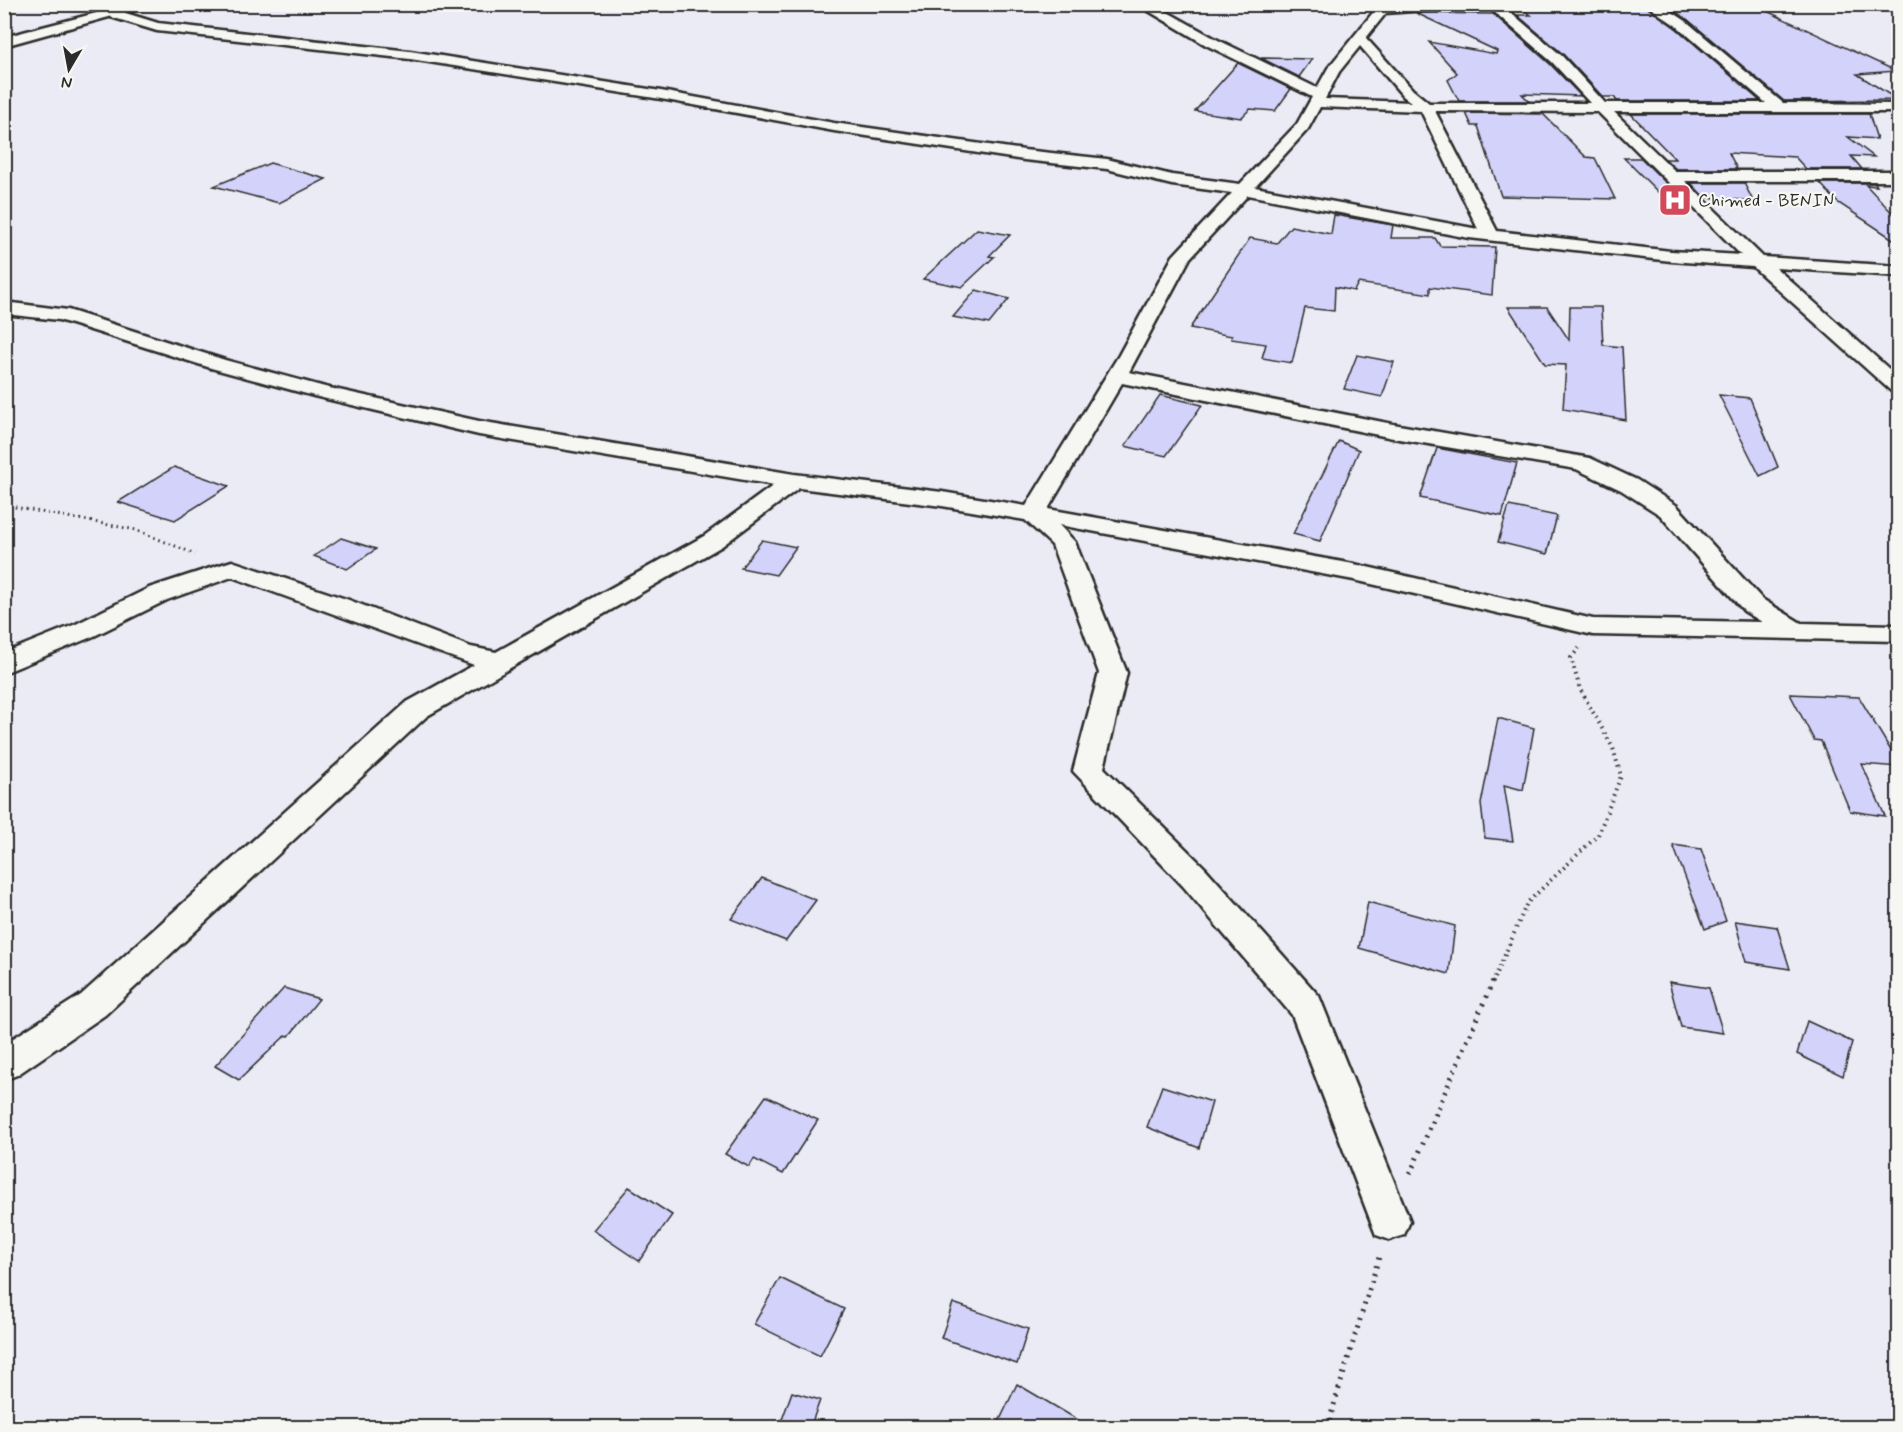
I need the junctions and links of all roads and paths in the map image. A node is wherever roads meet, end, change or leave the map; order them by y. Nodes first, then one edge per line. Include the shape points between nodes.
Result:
1 (149, 4) edge
2 (1143, 4) edge
3 (1453, 4) edge
4 (1491, 4) edge
5 (1651, 4) edge
6 (1385, 7) edge
7 (114, 14) junction
8 (1359, 38) junction
9 (4, 42) edge
10 (1318, 99) junction
11 (1600, 106) junction
12 (1426, 107) junction
13 (1779, 107) junction
14 (1899, 108) edge
15 (1671, 176) junction
16 (1899, 176) edge
17 (1242, 189) junction
18 (1490, 235) junction
19 (1758, 262) junction
20 (1899, 271) edge
21 (4, 308) edge
22 (1116, 376) junction
23 (1899, 387) edge
24 (794, 481) junction
25 (4, 505) edge
26 (1033, 514) junction
27 (232, 569) junction
28 (1593, 627) junction
29 (1798, 633) junction
30 (1899, 633) edge
31 (499, 662) junction
32 (4, 664) edge
33 (4, 1064) edge
34 (1390, 1221) junction
35 (1327, 1428) edge

1 - 7 street
2 - 10 street
3 - 6 street
4 - 11 street via 1557,59
5 - 13 street via 1682,24
6 - 8 street
7 - 9 street
7 - 17 street via 157,27 410,55 834,127 1107,164 1172,180
8 - 10 street via 1333,71
8 - 12 street via 1408,93
10 - 12 street
10 - 17 street via 1303,126
11 - 12 street
11 - 13 street
11 - 15 street
12 - 18 street
13 - 14 street
15 - 16 street
15 - 19 street
17 - 18 street
17 - 22 street via 1182,256
18 - 19 street
19 - 20 street
19 - 23 street
21 - 24 street via 61,314 218,364 479,428
22 - 26 street
22 - 29 street via 1393,431 1582,463 1629,485 1668,510 1752,605
24 - 26 street
24 - 31 street via 713,541
25 - 27 path via 136,530
26 - 28 street via 1354,572
26 - 34 street via 1063,542 1113,673 1088,771 1194,877 1307,1007
27 - 31 street via 464,654
27 - 32 street via 158,594
28 - 29 street
28 - 34 path via 1571,658 1580,689 1613,748 1621,776 1598,835 1527,903
29 - 30 street
31 - 33 street via 417,709 93,1005
34 - 35 path

